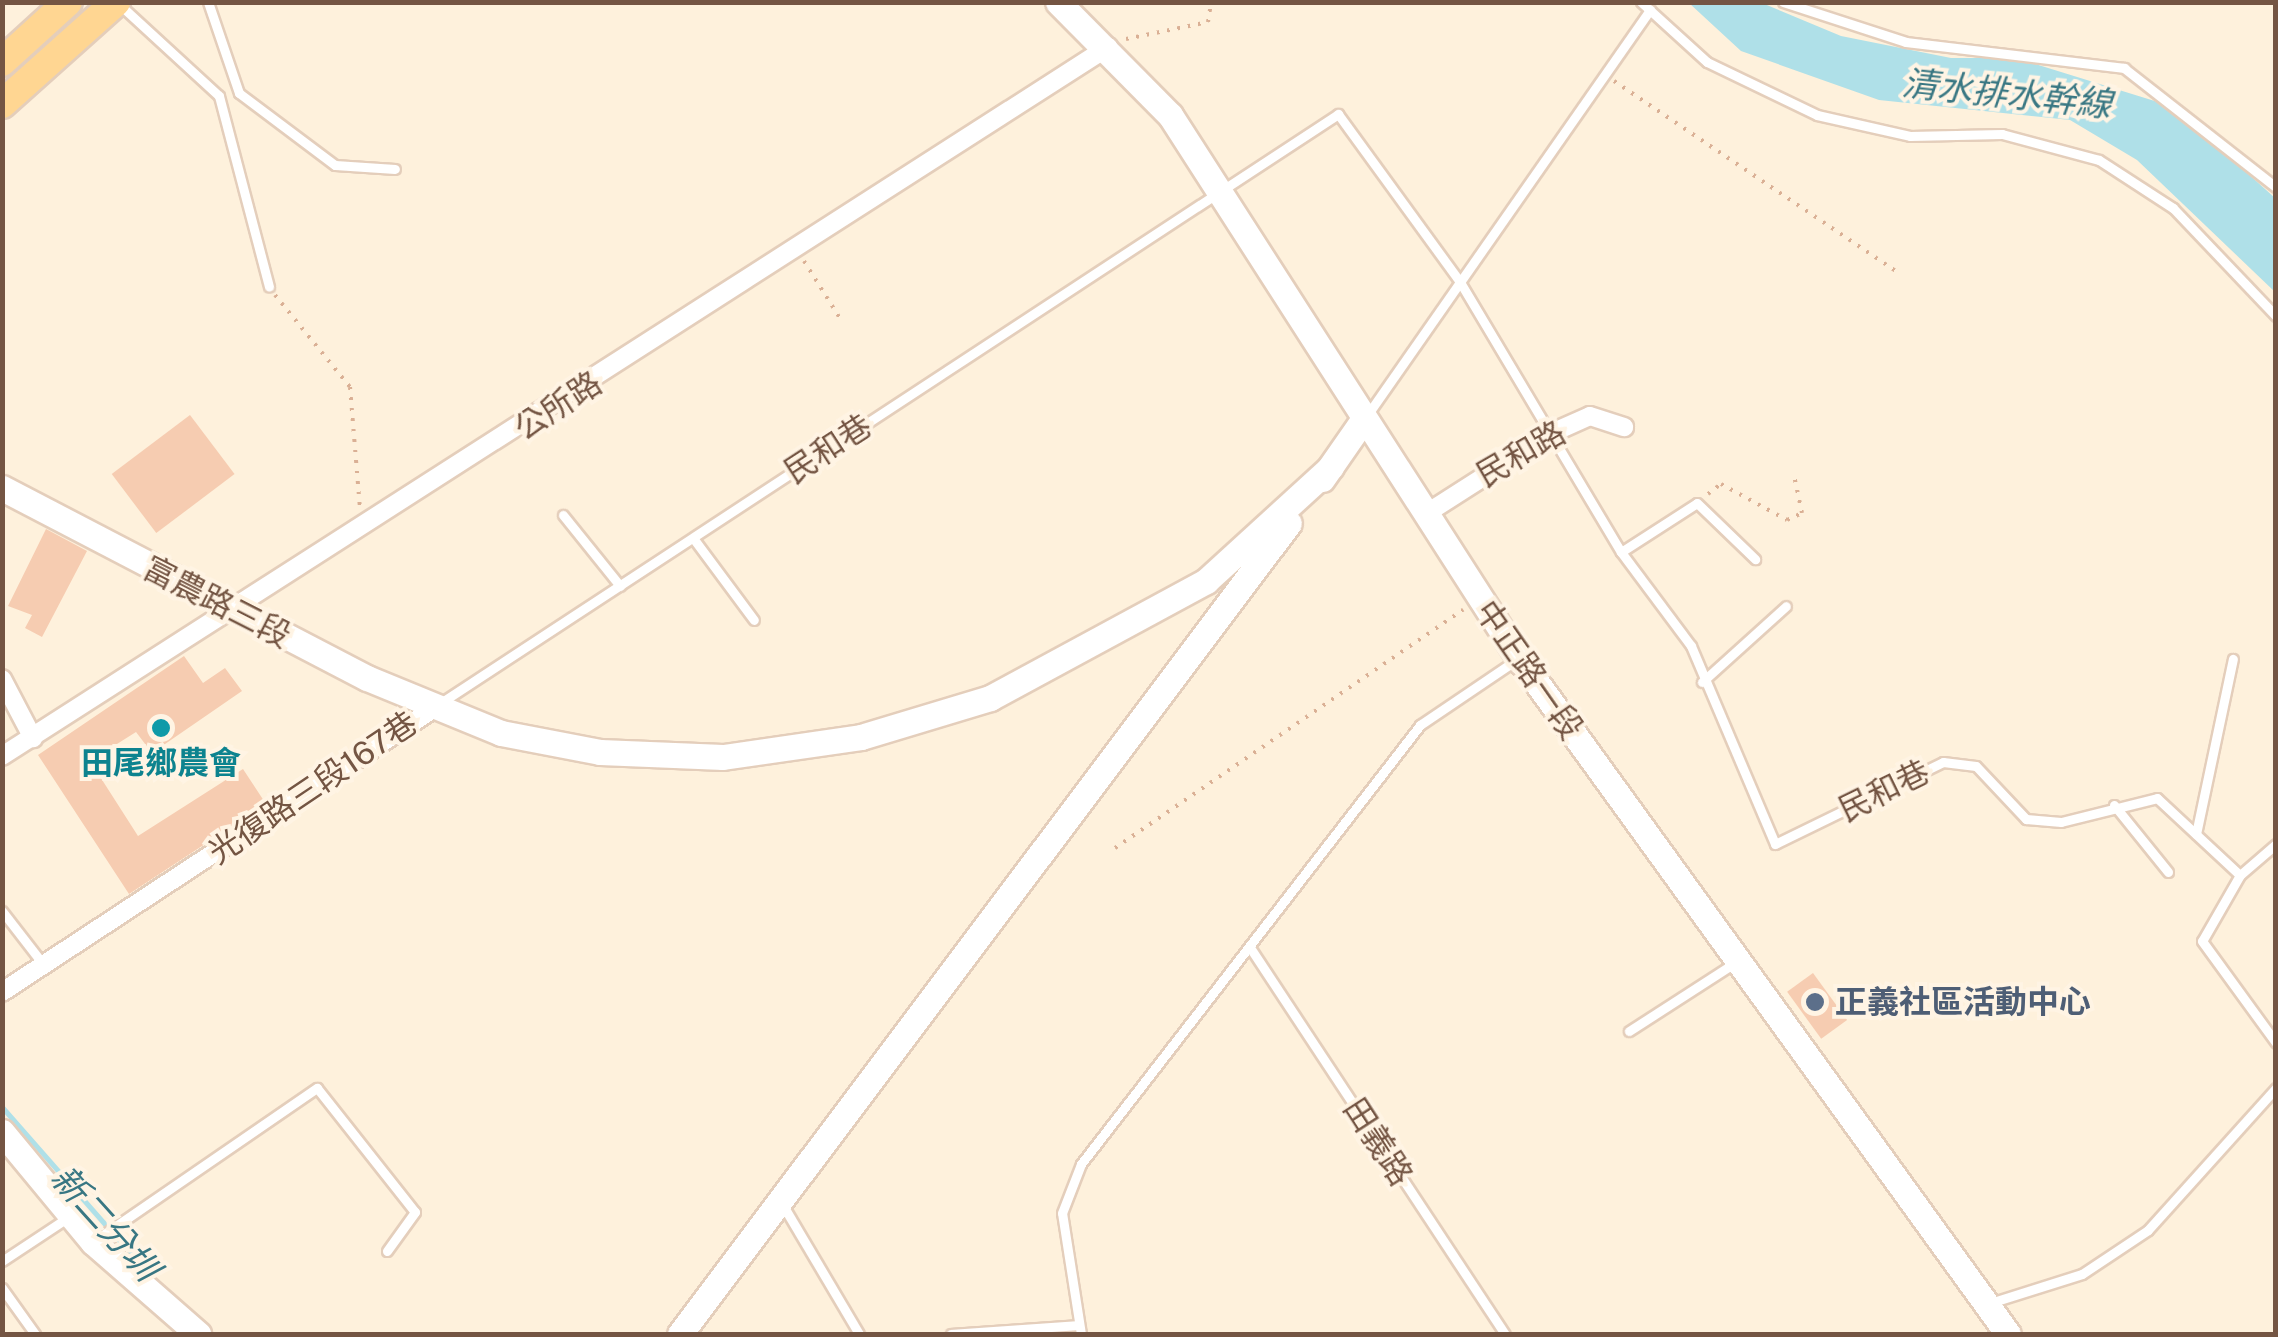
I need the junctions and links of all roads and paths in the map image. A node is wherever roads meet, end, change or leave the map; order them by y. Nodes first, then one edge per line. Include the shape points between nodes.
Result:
1 (68, 2) edge
2 (117, 2) edge
3 (208, 2) edge
4 (1058, 2) edge
5 (1211, 2) edge
6 (1783, 2) edge
7 (1646, 6) edge
8 (1108, 47) junction
9 (2, 62) edge
10 (1604, 74) junction
11 (4, 101) edge
12 (395, 169) dead end
13 (2276, 187) edge
14 (1219, 192) junction
15 (797, 250) junction
16 (1900, 274) dead end
17 (1460, 282) junction
18 (270, 287) joint
19 (2276, 316) edge
20 (841, 320) dead end
21 (1364, 420) junction
22 (1624, 427) dead end
23 (1554, 432) junction
24 (1331, 467) junction
25 (1794, 476) dead end
26 (2, 488) edge
27 (1697, 503) junction
28 (564, 515) dead end
29 (1424, 515) junction
30 (362, 534) junction
31 (693, 538) junction
32 (1621, 552) junction
33 (1755, 559) dead end
34 (1206, 581) junction
35 (620, 586) junction
36 (1479, 599) junction
37 (1230, 603) junction
38 (1786, 606) dead end
39 (232, 612) junction
40 (754, 620) dead end
41 (1519, 658) junction
42 (2233, 659) dead end
43 (2, 679) edge
44 (1702, 682) junction
45 (436, 706) junction
46 (33, 738) junction
47 (2, 756) edge
48 (2114, 805) junction
49 (2196, 834) junction
50 (2276, 844) edge
51 (1115, 848) dead end
52 (2168, 872) dead end
53 (2240, 874) junction
54 (2, 911) edge
55 (1251, 949) junction
56 (1738, 961) junction
57 (44, 966) junction
58 (2, 992) edge
59 (1629, 1032) dead end
60 (2275, 1041) edge
61 (2276, 1088) edge
62 (2, 1132) edge
63 (780, 1200) junction
64 (69, 1216) junction
65 (93, 1242) junction
66 (387, 1251) dead end
67 (2, 1261) edge
68 (2, 1288) edge
69 (1988, 1304) junction
70 (1080, 1330) edge
71 (34, 1334) edge
72 (198, 1334) edge
73 (680, 1334) edge
74 (859, 1334) edge
75 (951, 1334) edge
76 (1504, 1334) edge
77 (2008, 1334) edge

1 - 9 main road
2 - 11 main road
2 - 18 lane via 219,96
3 - 12 lane via 239,93 335,165
4 - 8 street, 中正路一段
5 - 8 path via 1208,22
6 - 13 lane via 1906,42 2124,68
7 - 10 lane
7 - 19 lane via 1707,62 1818,115 1910,136 2002,134 2098,160 2173,208
8 - 14 street, 中正路一段 via 1170,115
8 - 15 street, 公所路
10 - 16 path
10 - 17 lane
14 - 17 lane, 民和巷 via 1338,114
14 - 21 street, 中正路一段
14 - 31 lane, 民和巷
15 - 20 path
15 - 30 street, 公所路
17 - 21 lane
17 - 23 lane, 民和巷
18 - 30 path via 350,387
21 - 24 street
21 - 29 street, 中正路一段
22 - 23 street, 民和路 via 1590,416
23 - 29 street, 民和路
23 - 32 lane, 民和巷
24 - 34 street, 光復路三段167巷
24 - 37 street
25 - 27 path via 1802,513 1787,520 1721,484
26 - 39 street, 富農路三段
27 - 32 lane
27 - 33 lane
28 - 35 lane
29 - 36 street, 中正路一段
30 - 39 street, 公所路
31 - 35 lane, 民和巷
31 - 40 lane
32 - 44 lane, 民和巷 via 1691,646
34 - 37 street via 1222,586
34 - 45 street, 光復路三段167巷 via 990,698 861,736 723,757 600,752 502,732
35 - 45 lane, 民和巷
36 - 41 street, 中正路一段
36 - 51 path
37 - 63 street
38 - 44 lane
39 - 45 street, 富農路三段
39 - 46 street, 公所路
41 - 55 lane via 1420,725
41 - 56 street, 中正路一段
42 - 49 lane
43 - 46 street
44 - 48 lane, 民和巷 via 1775,844 1943,762 1976,766 2026,819 2062,822
45 - 57 street, 光復路三段167巷
46 - 47 street, 公所路
48 - 49 lane, 民和巷 via 2157,798
48 - 52 lane
49 - 53 lane, 民和巷
50 - 53 lane
53 - 60 lane via 2202,942
54 - 57 lane
55 - 70 lane via 1080,1164 1062,1213
55 - 76 lane, 田義路
56 - 59 lane
56 - 69 street, 中正路一段
57 - 58 street, 光復路三段167巷
61 - 69 lane via 2148,1230 2082,1274
62 - 64 street
63 - 73 street
63 - 74 lane
64 - 65 street
64 - 67 lane
65 - 66 lane via 318,1088 414,1212
65 - 72 street
68 - 71 lane
69 - 77 street, 中正路一段
70 - 75 lane

